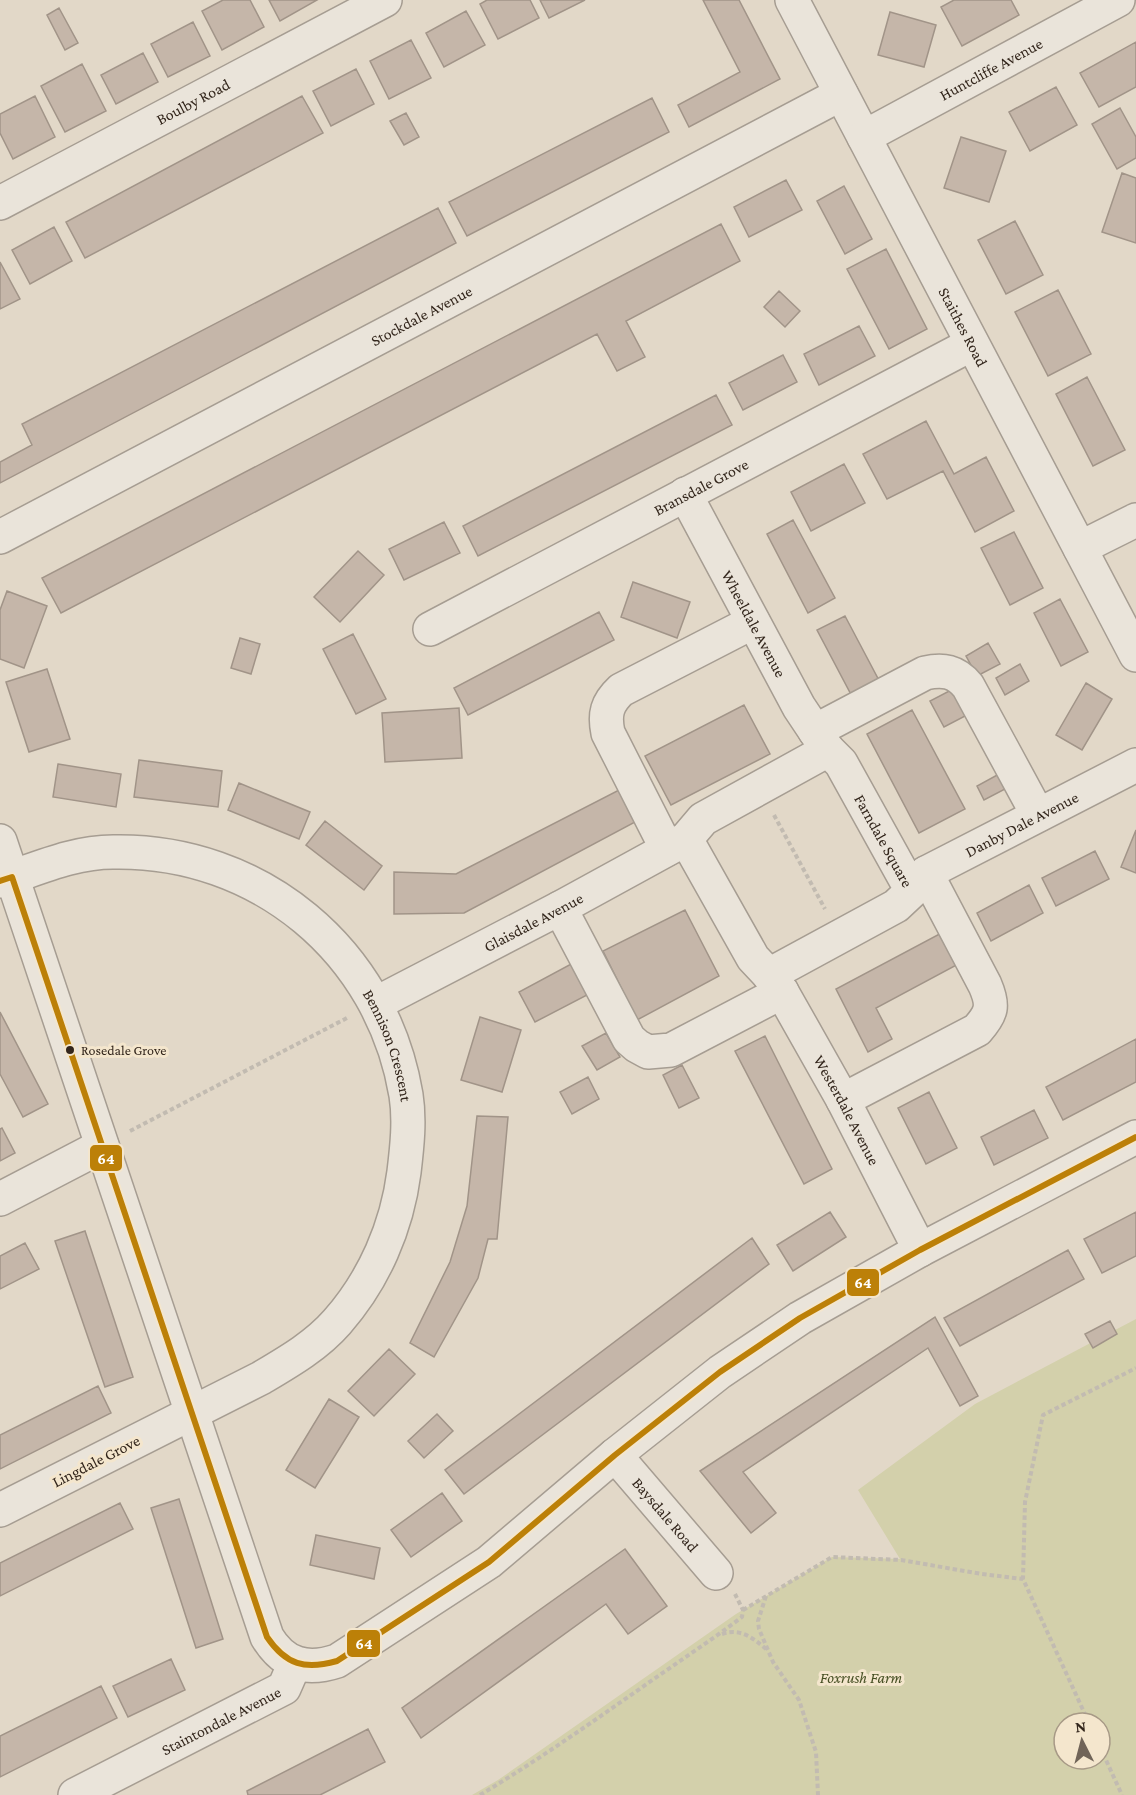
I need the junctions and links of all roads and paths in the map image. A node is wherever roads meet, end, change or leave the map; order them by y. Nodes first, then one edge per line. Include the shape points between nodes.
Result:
1 (385, 0) edge
2 (792, 0) edge
3 (1118, 0) edge
4 (841, 94) junction
5 (864, 137) junction
6 (0, 203) edge
7 (972, 344) junction
8 (685, 494) junction
9 (1136, 520) edge
10 (0, 537) edge
11 (1080, 548) junction
12 (753, 622) junction
13 (430, 629) dead end
14 (1136, 655) edge
15 (822, 740) junction
16 (1136, 765) edge
17 (759, 788) junction
18 (1038, 815) junction
19 (0, 841) edge
20 (677, 844) junction
21 (6, 879) edge
22 (919, 882) junction
23 (560, 908) junction
24 (840, 937) junction
25 (776, 983) junction
26 (377, 1003) junction
27 (843, 1100) junction
28 (1136, 1137) edge
29 (102, 1146) junction
30 (0, 1199) edge
31 (920, 1250) junction
32 (1136, 1368) edge
33 (191, 1412) junction
34 (615, 1455) junction
35 (0, 1510) edge
36 (716, 1573) joint
37 (1023, 1579) junction
38 (766, 1596) junction
39 (743, 1610) junction
40 (718, 1635) junction
41 (767, 1650) junction
42 (295, 1663) junction
43 (1084, 1711) edge
44 (1111, 1771) edge
45 (75, 1795) edge
46 (480, 1795) edge
47 (818, 1795) edge
48 (1122, 1795) edge

1 - 6 street, Boulby Road
2 - 4 street, Staithes Road
3 - 5 street, Huntcliffe Avenue
4 - 5 street, Staithes Road
4 - 10 street, Stockdale Avenue
5 - 7 street, Staithes Road
7 - 8 street, Bransdale Grove
7 - 11 street, Staithes Road
8 - 12 street, Wheeldale Avenue
8 - 13 street, Bransdale Grove
9 - 11 street
11 - 14 street, Staithes Road
12 - 15 street, Wheeldale Avenue via 799,707
12 - 20 street via 621,690 607,708 608,733
15 - 17 street
15 - 18 street via 925,674 950,671 968,686
15 - 22 street, Farndale Square
16 - 18 street, Danby Dale Avenue
17 - 20 street via 704,819
17 - 24 path
18 - 22 street, Danby Dale Avenue
19 - 21 street
20 - 23 street, Glaisdale Avenue
20 - 25 street via 753,958
21 - 26 street, Bennison Crescent via 70,856 112,852 160,854 210,865 264,889 303,915 356,971
21 - 29 street
22 - 24 street, Farndale Square via 896,906
22 - 27 street via 985,985 991,1010 977,1030
23 - 25 street, Farndale Square via 629,1039 648,1052 671,1050
23 - 26 street, Glaisdale Avenue
24 - 25 street, Farndale Square
25 - 27 street, Westerdale Avenue
26 - 29 path
26 - 33 street, Bennison Crescent via 397,1054 406,1097 407,1147 400,1198 385,1247 364,1287 336,1323 298,1357
27 - 31 street, Westerdale Avenue
28 - 31 street
29 - 30 street
29 - 33 street
31 - 34 street via 800,1318 720,1372
32 - 37 path via 1043,1415 1025,1502
33 - 35 street, Lingdale Grove
33 - 42 street via 267,1637 279,1653
34 - 36 street, Baysdale Road
34 - 42 street via 489,1562 337,1661 309,1666
36 - 39 path via 726,1581
37 - 38 path via 901,1560 832,1557
37 - 43 path
38 - 39 path
38 - 41 path via 758,1621
39 - 40 path via 742,1617
40 - 41 path via 743,1633
40 - 46 path
41 - 47 path via 799,1700 816,1752
42 - 45 street, Staintondale Avenue via 284,1688
44 - 48 path

